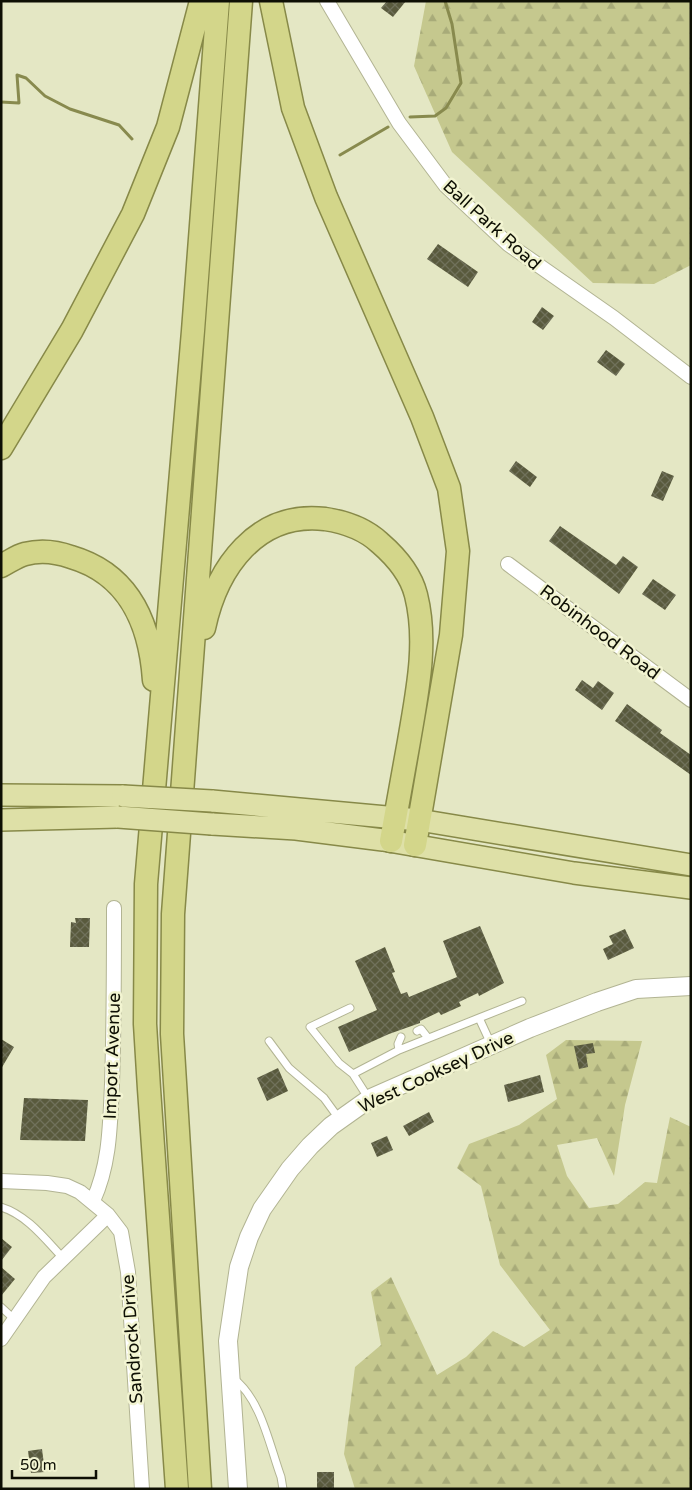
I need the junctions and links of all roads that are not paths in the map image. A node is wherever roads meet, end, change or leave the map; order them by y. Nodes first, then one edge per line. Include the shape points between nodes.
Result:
1 (201, 1) edge
2 (218, 1) edge
3 (242, 1) edge
4 (271, 1) edge
5 (327, 1) edge
6 (691, 377) edge
7 (1, 448) edge
8 (508, 564) dead end
9 (1, 566) edge
10 (188, 694) junction
11 (691, 700) edge
12 (158, 734) junction
13 (1, 795) edge
14 (396, 817) junction
15 (1, 820) edge
16 (419, 820) junction
17 (391, 842) junction
18 (415, 845) junction
19 (691, 865) edge
20 (691, 888) edge
21 (114, 908) dead end
22 (691, 986) edge
23 (522, 1002) dead end
24 (350, 1008) dead end
25 (479, 1018) junction
26 (417, 1031) dead end
27 (400, 1037) dead end
28 (428, 1038) junction
29 (269, 1041) dead end
30 (491, 1045) junction
31 (399, 1050) junction
32 (353, 1074) junction
33 (369, 1099) junction
34 (340, 1120) junction
35 (1, 1180) edge
36 (93, 1201) junction
37 (1, 1207) edge
38 (108, 1215) junction
39 (63, 1258) junction
40 (1, 1308) edge
41 (14, 1319) junction
42 (1, 1339) edge
43 (230, 1376) junction
44 (142, 1489) edge
45 (177, 1489) edge
46 (200, 1489) edge
47 (238, 1489) edge
48 (283, 1489) edge

1 - 7 highway via 168,127 133,214 72,330
2 - 12 highway
3 - 10 highway
4 - 16 highway via 296,117 326,198 422,417 448,488 458,551 451,635
5 - 6 street, Ball Park Road via 399,123 446,186 508,244
8 - 11 street, Robinhood Road
9 - 12 highway via 25,554 55,552 85,561 112,577 132,600 144,628 153,665
10 - 14 highway via 208,607 226,569 251,540 275,525 306,517 340,521 370,534 396,558 416,594 421,634 420,675
10 - 46 highway via 173,914 172,1034
12 - 45 highway via 146,884 145,1024
13 - 14 main road, bridge via 123,796
14 - 16 main road
14 - 17 highway
15 - 17 main road, bridge via 118,817 296,829
16 - 18 highway
16 - 19 main road
17 - 18 main road
18 - 20 main road via 574,874
21 - 36 street, Import Avenue via 110,1128 106,1166
22 - 30 street, West Cooksey Drive via 636,989
23 - 25 lane
24 - 32 lane via 310,1027 339,1063
25 - 28 lane
25 - 30 lane
26 - 28 lane via 421,1029
27 - 31 lane
28 - 31 lane
29 - 34 lane via 289,1068 324,1098
30 - 33 street, West Cooksey Drive
31 - 32 lane
32 - 33 lane
33 - 34 street, West Cooksey Drive
34 - 43 street, West Cooksey Drive via 290,1169 262,1209 249,1236 239,1267 229,1322
35 - 36 street, Sandrock Drive via 67,1186
36 - 38 street, Sandrock Drive
37 - 39 lane via 28,1221
38 - 39 street
38 - 44 street, Sandrock Drive via 121,1232 128,1272
39 - 41 street via 44,1277
40 - 41 lane
41 - 42 street
43 - 47 street, West Cooksey Drive
43 - 48 lane via 253,1400

